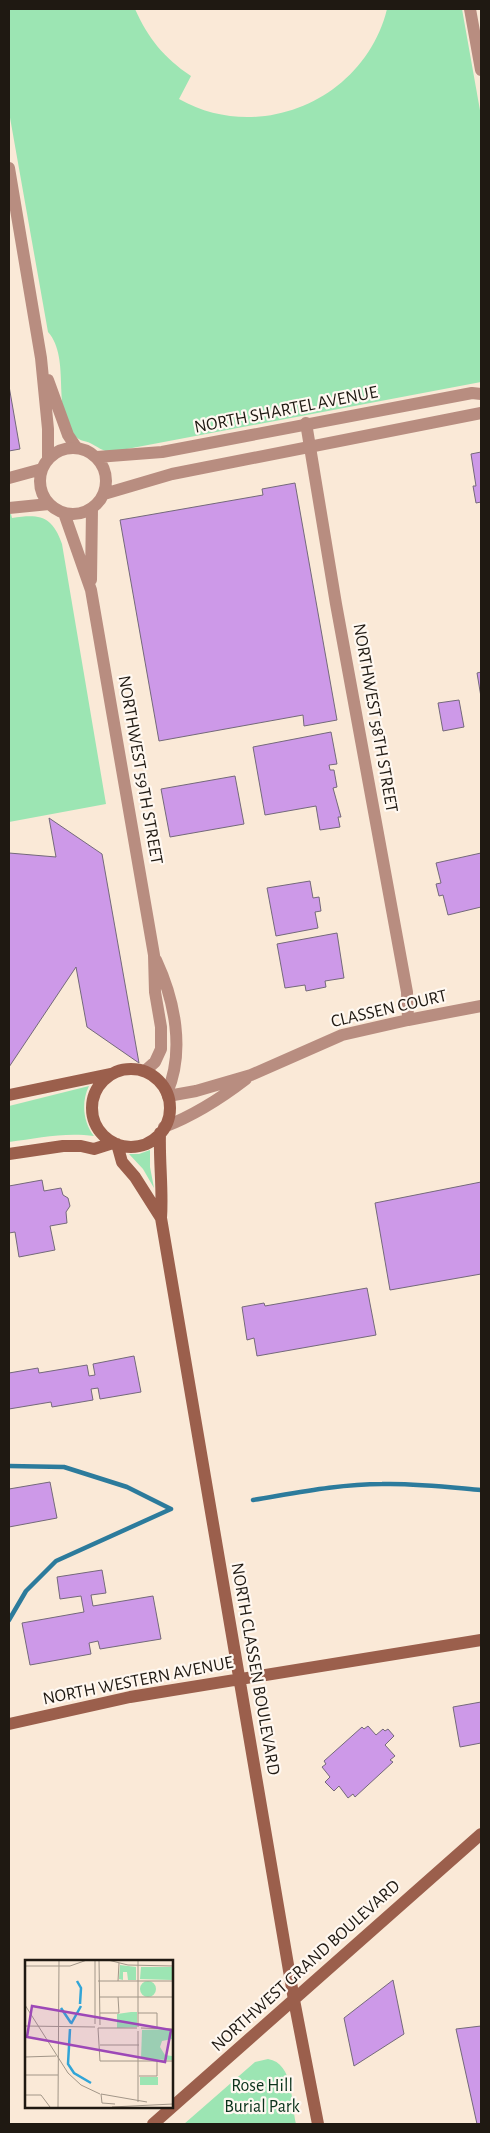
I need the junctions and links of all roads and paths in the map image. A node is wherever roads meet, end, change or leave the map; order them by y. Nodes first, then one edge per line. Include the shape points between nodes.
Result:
1 (470, 9) edge
2 (481, 70) edge
3 (9, 168) edge
4 (12, 206) edge
5 (41, 358) junction
6 (481, 394) edge
7 (481, 414) edge
8 (306, 423) junction
9 (76, 447) junction
10 (310, 447) junction
11 (97, 458) junction
12 (45, 464) junction
13 (9, 478) edge
14 (104, 494) junction
15 (49, 504) junction
16 (9, 508) edge
17 (92, 508) junction
18 (64, 513) junction
19 (91, 590) junction
20 (154, 955) junction
21 (481, 1006) edge
22 (408, 1020) junction
23 (146, 1071) junction
24 (110, 1074) junction
25 (251, 1074) junction
26 (168, 1094) junction
27 (9, 1095) edge
28 (162, 1130) junction
29 (115, 1144) junction
30 (9, 1154) edge
31 (161, 1218) junction
32 (481, 1640) edge
33 (239, 1679) junction
34 (9, 1724) edge
35 (481, 1834) edge
36 (294, 2000) junction
37 (172, 2107) edge
38 (171, 2108) edge
39 (153, 2124) edge
40 (318, 2124) edge

1 - 2 street
3 - 4 street
4 - 5 street
5 - 9 street via 68,435
5 - 12 street via 48,429
6 - 8 street, NORTH SHARTEL AVENUE
7 - 10 street
8 - 10 street, NORTHWEST 58TH STREET
8 - 11 street, NORTH SHARTEL AVENUE via 162,452
9 - 11 street via 91,452
9 - 12 street via 56,452
10 - 14 street via 172,474
10 - 22 street, NORTHWEST 58TH STREET via 407,992
11 - 14 street via 106,474
12 - 13 street
12 - 15 street via 39,478 40,488
14 - 17 street
15 - 16 street
15 - 18 street
17 - 18 street via 83,513
17 - 19 street, NORTHWEST 59TH STREET
18 - 19 street, NORTHWEST 59TH STREET
19 - 20 street, NORTHWEST 59TH STREET
20 - 23 street, NORTHWEST 59TH STREET via 161,1049
20 - 26 street, NORTHWEST 59TH STREET via 168,985 176,1035 174,1077
21 - 22 street, CLASSEN COURT
22 - 25 street, CLASSEN COURT via 342,1035
23 - 24 main road via 127,1068
23 - 26 main road via 159,1080
24 - 27 main road
24 - 29 main road, NORTH CLASSEN BOULEVARD via 96,1089 92,1110 98,1129
25 - 26 street, CLASSEN COURT via 196,1091
25 - 28 street, CLASSEN COURT via 215,1102
26 - 28 main road, NORTH CLASSEN BOULEVARD via 169,1114
28 - 29 main road via 143,1145
28 - 31 main road, NORTH CLASSEN BOULEVARD via 159,1161 163,1186
29 - 30 main road via 94,1149 63,1146
29 - 31 main road, NORTH CLASSEN BOULEVARD via 122,1162
31 - 33 main road, NORTH CLASSEN BOULEVARD
32 - 33 main road, NORTH WESTERN AVENUE
33 - 34 main road, NORTH WESTERN AVENUE via 130,1697
33 - 36 main road, NORTH CLASSEN BOULEVARD
35 - 36 main road, NORTHWEST GRAND BOULEVARD
36 - 37 main road, NORTHWEST GRAND BOULEVARD
36 - 40 main road, NORTH CLASSEN BOULEVARD
38 - 39 main road, NORTHWEST GRAND BOULEVARD

